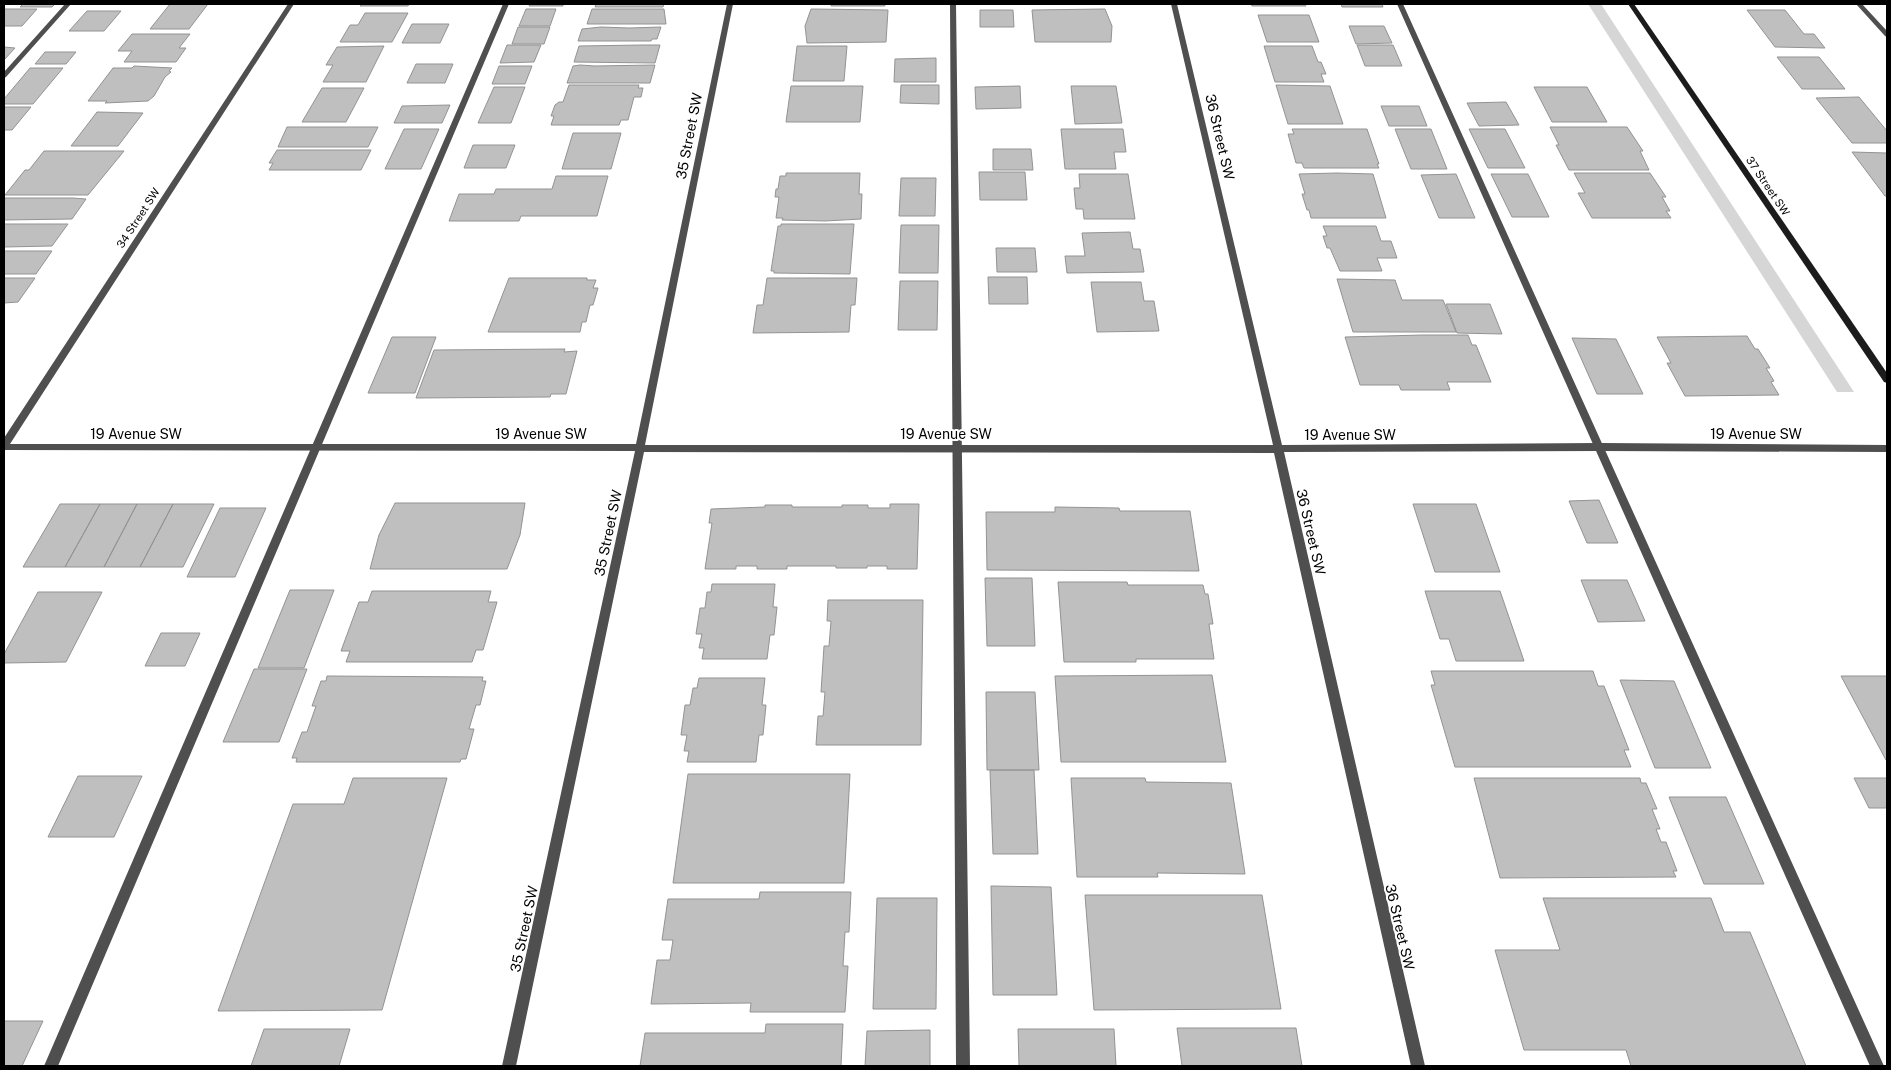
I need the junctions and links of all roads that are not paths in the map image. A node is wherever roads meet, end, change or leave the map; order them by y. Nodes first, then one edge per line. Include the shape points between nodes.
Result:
1 (68, 4) edge
2 (291, 4) edge
3 (506, 4) edge
4 (730, 4) edge
5 (953, 4) edge
6 (1174, 4) edge
7 (1400, 4) edge
8 (1631, 4) edge
9 (1859, 4) edge
10 (1887, 35) edge
11 (4, 76) edge
12 (1887, 380) edge
13 (4, 446) edge
14 (1600, 447) junction
15 (316, 448) junction
16 (640, 448) junction
17 (957, 448) junction
18 (1278, 449) junction
19 (1887, 449) edge
20 (51, 1066) edge
21 (509, 1066) edge
22 (963, 1066) edge
23 (1418, 1066) edge
24 (1877, 1066) edge

1 - 11 street
2 - 13 street, 34 Street SW
3 - 15 street
4 - 16 street, 35 Street SW
5 - 17 street
6 - 18 street, 36 Street SW
7 - 14 street
8 - 12 main road, 37 Street SW
9 - 10 street
13 - 15 street, 19 Avenue SW
14 - 18 street, 19 Avenue SW
14 - 19 street, 19 Avenue SW
14 - 24 street
15 - 16 street, 19 Avenue SW
15 - 20 street
16 - 17 street, 19 Avenue SW
16 - 21 street, 35 Street SW
17 - 18 street, 19 Avenue SW
17 - 22 street
18 - 23 street, 36 Street SW

